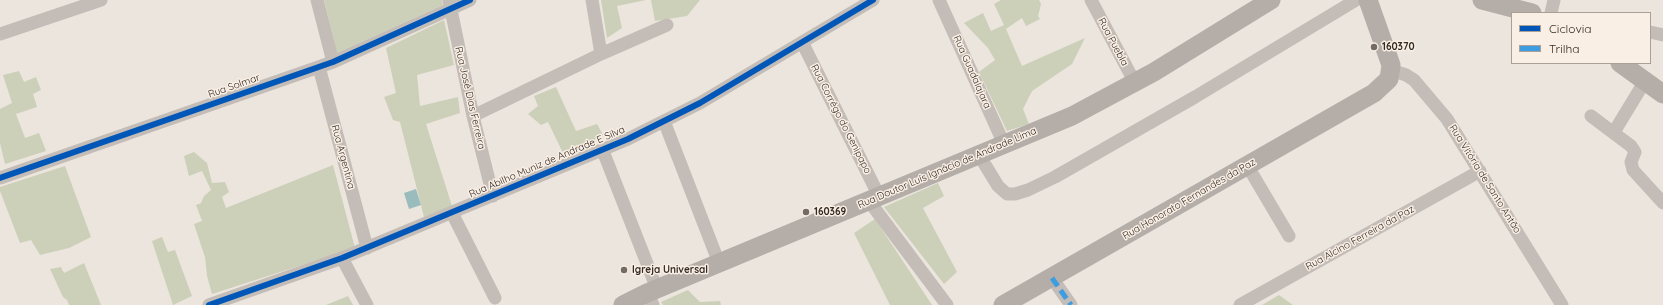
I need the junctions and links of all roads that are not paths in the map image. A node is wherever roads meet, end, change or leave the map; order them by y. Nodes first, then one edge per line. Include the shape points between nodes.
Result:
1 (101, 0) edge
2 (317, 0) edge
3 (470, 0) edge
4 (592, 0) edge
5 (873, 0) edge
6 (939, 0) edge
7 (1091, 0) edge
8 (1356, 0) edge
9 (1368, 0) edge
10 (1482, 0) edge
11 (1554, 0) edge
12 (1261, 2) edge
13 (450, 4) edge
14 (1528, 12) edge
15 (1551, 12) edge
16 (668, 25) dead end
17 (1651, 32) edge
18 (0, 34) edge
19 (1663, 35) edge
20 (802, 42) junction
21 (601, 54) junction
22 (333, 62) junction
23 (1621, 64) edge
24 (319, 67) junction
25 (1391, 70) junction
26 (1645, 81) junction
27 (1134, 83) junction
28 (1663, 94) edge
29 (473, 116) junction
30 (1591, 116) dead end
31 (664, 122) junction
32 (1614, 132) junction
33 (1004, 144) junction
34 (603, 151) junction
35 (979, 154) junction
36 (1247, 165) junction
37 (1480, 171) junction
38 (0, 178) edge
39 (493, 196) junction
40 (874, 199) junction
41 (1663, 203) edge
42 (452, 213) junction
43 (1289, 236) dead end
44 (367, 248) junction
45 (342, 258) junction
46 (719, 263) junction
47 (1052, 278) junction
48 (653, 296) edge
49 (495, 298) dead end
50 (210, 305) edge
51 (367, 305) edge
52 (623, 305) edge
53 (947, 305) edge
54 (1003, 305) edge
55 (1071, 305) edge
56 (1240, 305) edge
57 (1562, 305) edge

1 - 18 street
2 - 22 street
3 - 13 street, Rua Solmar
4 - 21 street
5 - 20 street, Rua Abilho Muniz de Andrade E Silva
6 - 33 street, Rua Guadalajara
7 - 27 street, Rua Puebla
8 - 35 street via 1195,97 1028,190 1006,194 998,186
9 - 25 main road via 1390,58
10 - 14 main road
11 - 15 street
12 - 27 main road, Rua Doutor Luís Ignácio de Andrade Lima
13 - 22 street, Rua Solmar
13 - 29 street, Rua José Dias Ferreira
16 - 21 street
17 - 19 street
20 - 31 street, Rua Abilho Muniz de Andrade E Silva
20 - 40 street, Rua Corrégo do Genipapo
21 - 29 street
22 - 24 street, Rua Solmar
23 - 26 main road
24 - 38 street, Rua Solmar
24 - 44 street, Rua Argentina
25 - 36 main road, Rua Honorato Fernandes da Paz via 1389,79 1374,93
25 - 37 street, Rua Vitória de Santo Antão via 1406,75 1424,90 1447,119
26 - 28 main road
26 - 32 street
27 - 33 main road, Rua Doutor Luís Ignácio de Andrade Lima via 1072,116
29 - 39 street, Rua José Dias Ferreira
30 - 32 street
31 - 34 street, Rua Abilho Muniz de Andrade E Silva
31 - 46 street
32 - 41 street via 1634,149 1631,162 1633,170
33 - 35 main road, Rua Doutor Luís Ignácio de Andrade Lima
34 - 39 street, Rua Abilho Muniz de Andrade E Silva
34 - 48 street
35 - 40 main road, Rua Doutor Luís Ignácio de Andrade Lima
36 - 43 street
36 - 47 main road, Rua Honorato Fernandes da Paz
37 - 56 street, Rua Alcino Ferreira da Paz
37 - 57 street, Rua Vitória de Santo Antão
39 - 42 street, Rua Abilho Muniz de Andrade E Silva
40 - 46 main road, Rua Doutor Luís Ignácio de Andrade Lima
40 - 53 street, Rua Corrégo do Genipapo
42 - 44 street, Rua Abilho Muniz de Andrade E Silva
42 - 49 street
44 - 45 street, Rua Abilho Muniz de Andrade E Silva
45 - 50 street, Rua Abilho Muniz de Andrade E Silva
45 - 51 street
46 - 48 main road, Rua Doutor Luís Ignácio de Andrade Lima
47 - 54 main road, Rua Honorato Fernandes da Paz
47 - 55 street
48 - 52 main road, Rua Doutor Luís Ignácio de Andrade Lima

